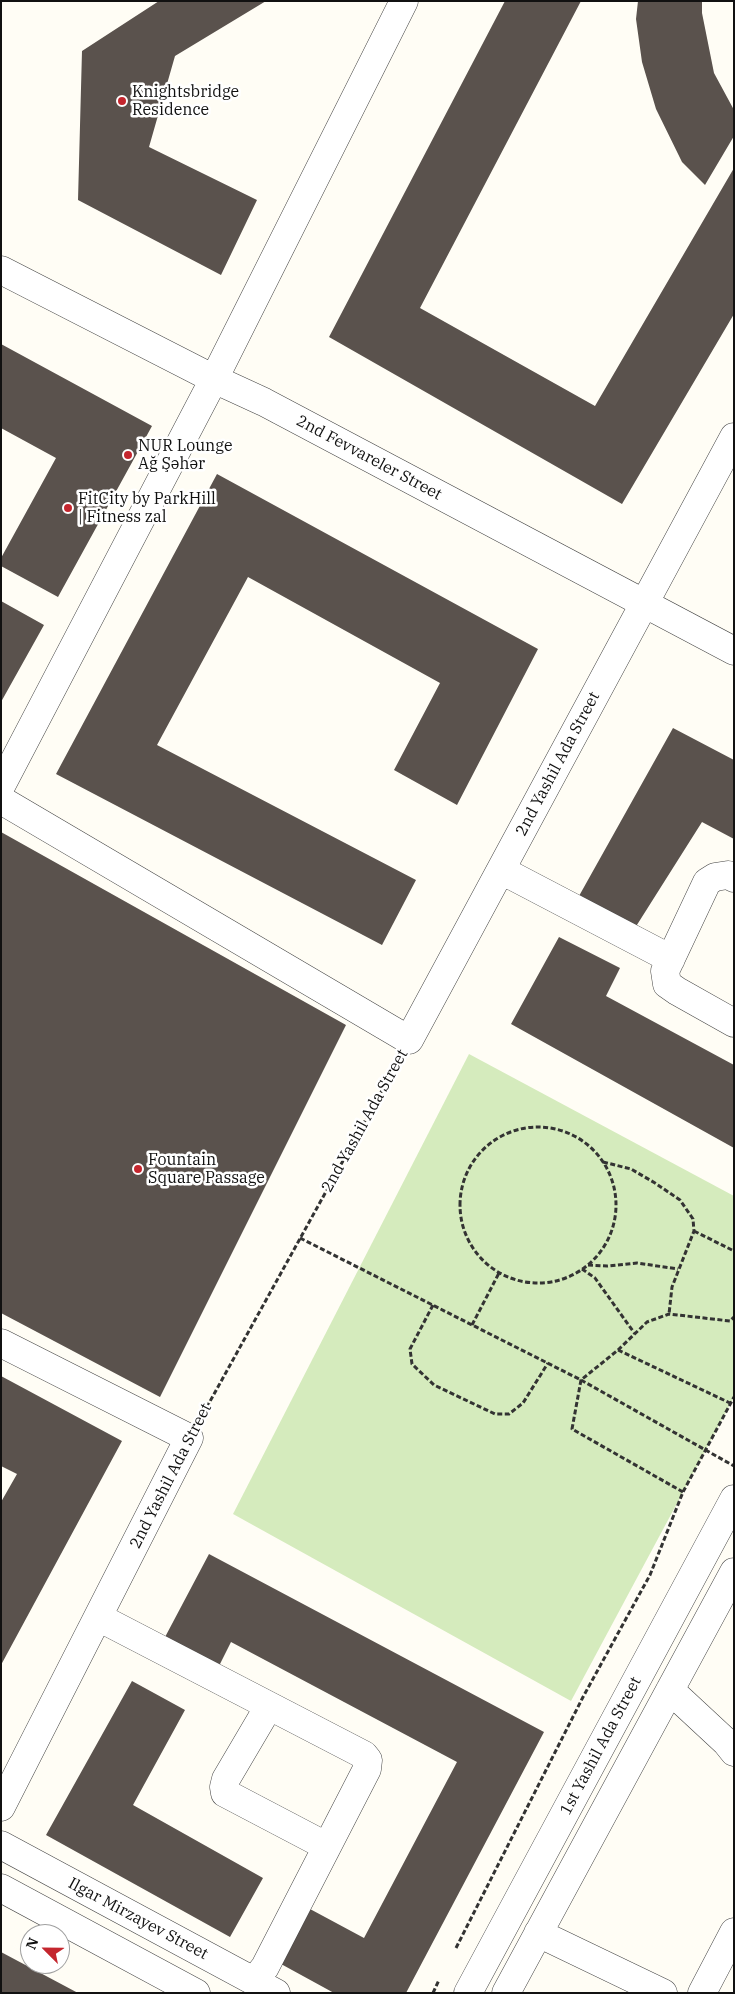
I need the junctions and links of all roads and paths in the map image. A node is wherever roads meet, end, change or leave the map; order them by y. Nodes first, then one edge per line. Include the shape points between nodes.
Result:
1 (404, 1) edge
2 (1, 270) edge
3 (214, 379) junction
4 (734, 436) edge
5 (644, 604) junction
6 (734, 651) edge
7 (1, 786) edge
8 (1, 800) edge
9 (501, 870) junction
10 (734, 878) edge
11 (671, 959) junction
12 (734, 1022) edge
13 (410, 1040) junction
14 (603, 1162) junction
15 (694, 1232) junction
16 (300, 1238) junction
17 (734, 1251) edge
18 (588, 1265) junction
19 (582, 1269) junction
20 (678, 1269) junction
21 (500, 1273) junction
22 (432, 1305) junction
23 (669, 1314) junction
24 (734, 1317) edge
25 (472, 1325) junction
26 (635, 1334) junction
27 (1, 1343) edge
28 (618, 1350) junction
29 (548, 1363) junction
30 (581, 1380) junction
31 (734, 1397) edge
32 (730, 1403) junction
33 (189, 1438) junction
34 (734, 1466) edge
35 (683, 1492) junction
36 (734, 1499) edge
37 (734, 1572) edge
38 (98, 1617) junction
39 (670, 1690) junction
40 (268, 1706) junction
41 (734, 1752) edge
42 (1, 1807) edge
43 (1, 1845) edge
44 (326, 1846) junction
45 (1, 1888) edge
46 (734, 1932) edge
47 (538, 1933) junction
48 (454, 1951) dead end
49 (441, 1976) dead end
50 (265, 1987) edge
51 (196, 1993) edge
52 (433, 1993) edge
53 (468, 1993) edge
54 (506, 1993) edge
55 (663, 1993) edge
56 (702, 1993) edge

1 - 3 street
2 - 3 street, 2nd Fevvareler Street
3 - 5 street, 2nd Fevvareler Street via 273,407
3 - 7 street
4 - 5 street, 2nd Yashil Ada Street
5 - 6 street, 2nd Fevvareler Street
5 - 9 street, 2nd Yashil Ada Street
8 - 13 street
9 - 11 street
9 - 13 street, 2nd Yashil Ada Street
10 - 11 street via 728,875 706,882
11 - 12 street via 665,971 667,984
13 - 16 path, 2nd Yashil Ada Street
14 - 15 path via 631,1169 680,1200 693,1219
14 - 18 path via 615,1197 615,1216 601,1251
14 - 21 path via 576,1136 540,1127 521,1128 503,1135 474,1159 460,1194 464,1231 472,1248
15 - 17 path
15 - 20 path
16 - 22 path
16 - 33 path, 2nd Yashil Ada Street
18 - 19 path
18 - 20 path via 637,1264
19 - 21 path via 554,1282 535,1283
19 - 26 path via 595,1278
20 - 23 path
21 - 25 path
22 - 25 path
22 - 29 path via 410,1349 412,1364 434,1385 496,1414 509,1414 523,1403
23 - 24 path via 730,1321
23 - 26 path via 647,1322
25 - 29 path
26 - 28 path
27 - 33 street
28 - 30 path
28 - 32 path
29 - 30 path
30 - 34 path, bridge
30 - 35 path via 572,1428
31 - 32 path
32 - 35 path
33 - 38 street, 2nd Yashil Ada Street
35 - 48 path via 650,1575 583,1697
36 - 53 street, 1st Yashil Ada Street
37 - 39 street, 1st Yashil Ada Street
38 - 40 street
38 - 42 street, 2nd Yashil Ada Street
39 - 41 street
39 - 47 street, 1st Yashil Ada Street
40 - 44 street via 368,1760 368,1769
40 - 44 street via 226,1779 225,1793
43 - 50 street, Ilgar Mirzayev Street
44 - 50 street via 265,1967
45 - 51 street
46 - 56 street
47 - 54 street, 1st Yashil Ada Street
47 - 55 street
49 - 52 path

